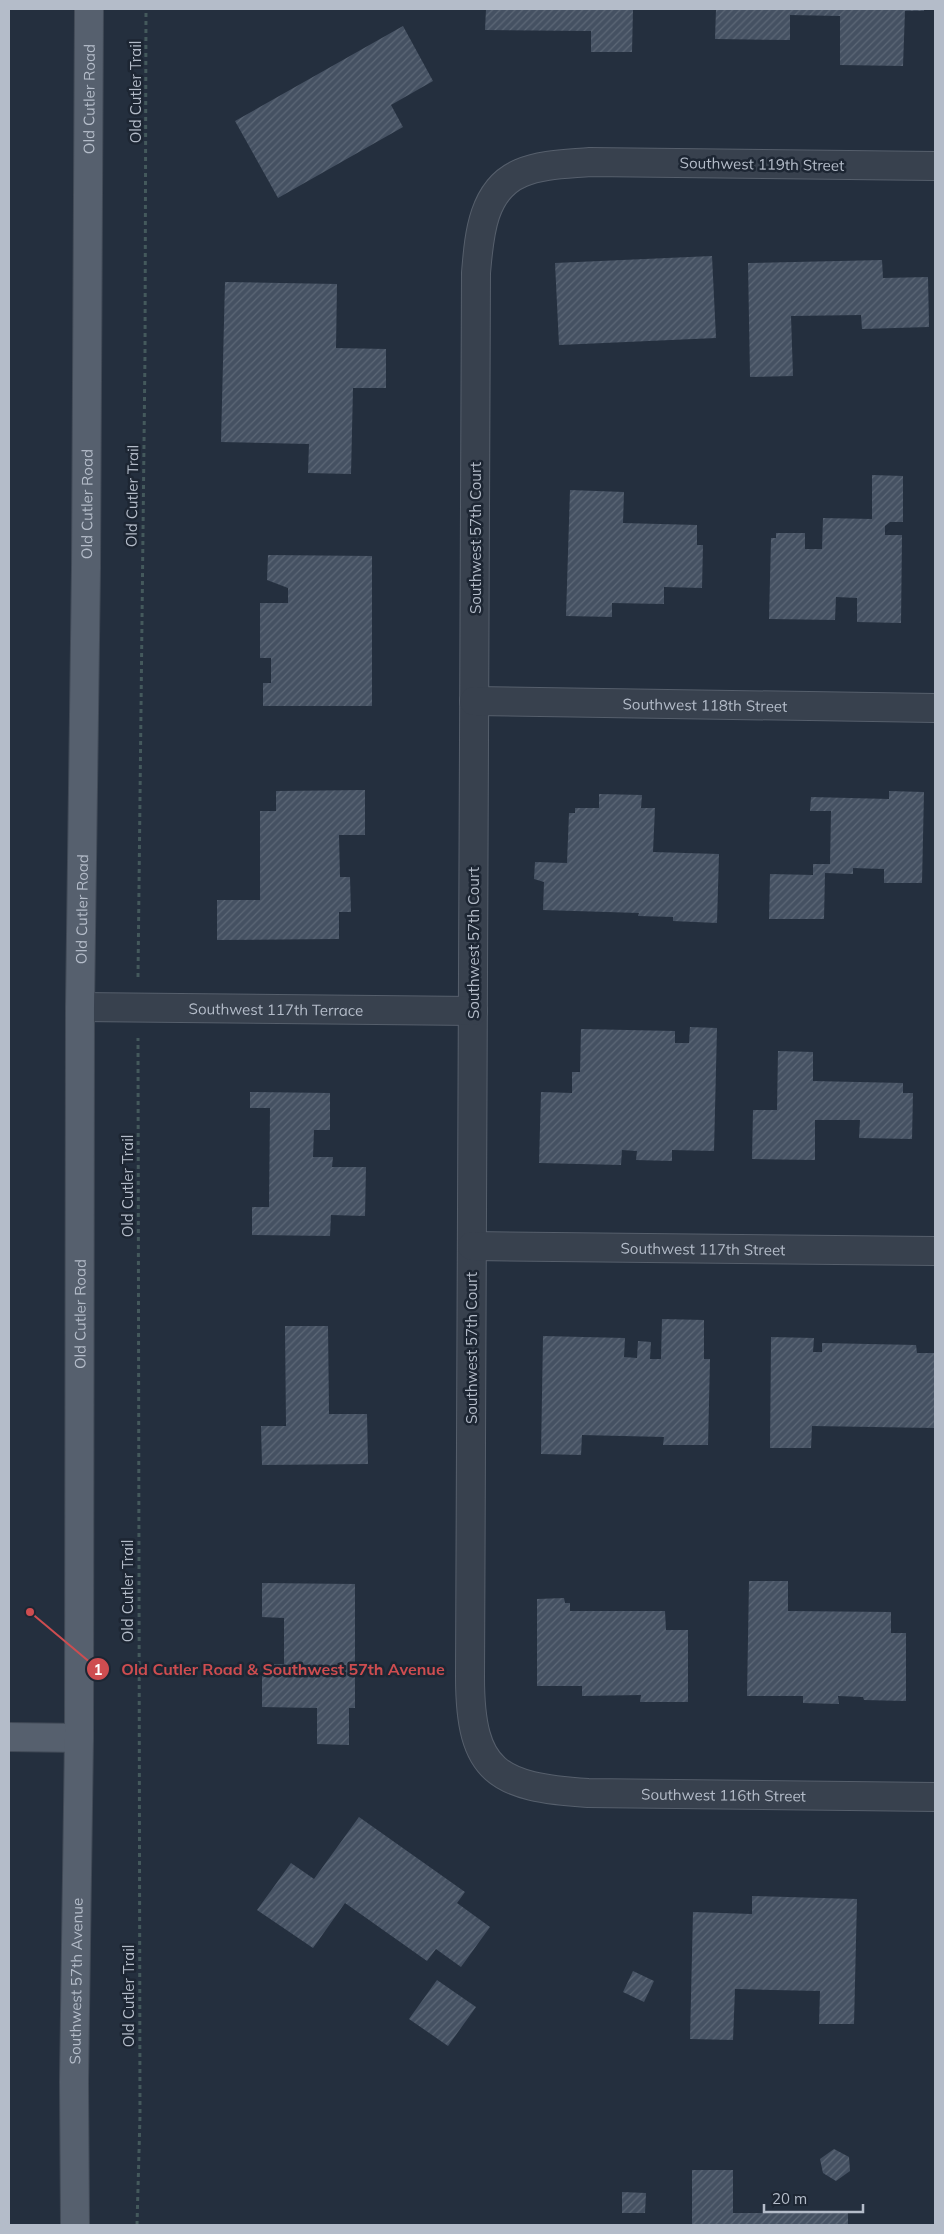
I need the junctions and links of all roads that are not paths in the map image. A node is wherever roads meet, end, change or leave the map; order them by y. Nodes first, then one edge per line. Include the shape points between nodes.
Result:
1 (89, 9) edge
2 (590, 162) joint
3 (935, 166) edge
4 (474, 702) junction
5 (935, 708) edge
6 (80, 1007) junction
7 (473, 1011) junction
8 (472, 1246) junction
9 (935, 1251) edge
10 (9, 1737) edge
11 (79, 1738) junction
12 (514, 1782) joint
13 (935, 1797) edge
14 (75, 2225) edge

1 - 6 main road, Old Cutler Road
2 - 3 street, Southwest 119th Street
2 - 4 street, Southwest 57th Court via 521,172 499,188 486,212 478,244
4 - 5 street, Southwest 118th Street
4 - 7 street, Southwest 57th Court
6 - 7 street, Southwest 117th Terrace
6 - 11 main road, Old Cutler Road
7 - 8 street, Southwest 57th Court
8 - 9 street, Southwest 117th Street
8 - 12 street, Southwest 57th Court via 470,1704 473,1728 482,1752 497,1771
10 - 11 main road
11 - 14 main road, Southwest 57th Avenue
12 - 13 street, Southwest 116th Street via 588,1793

